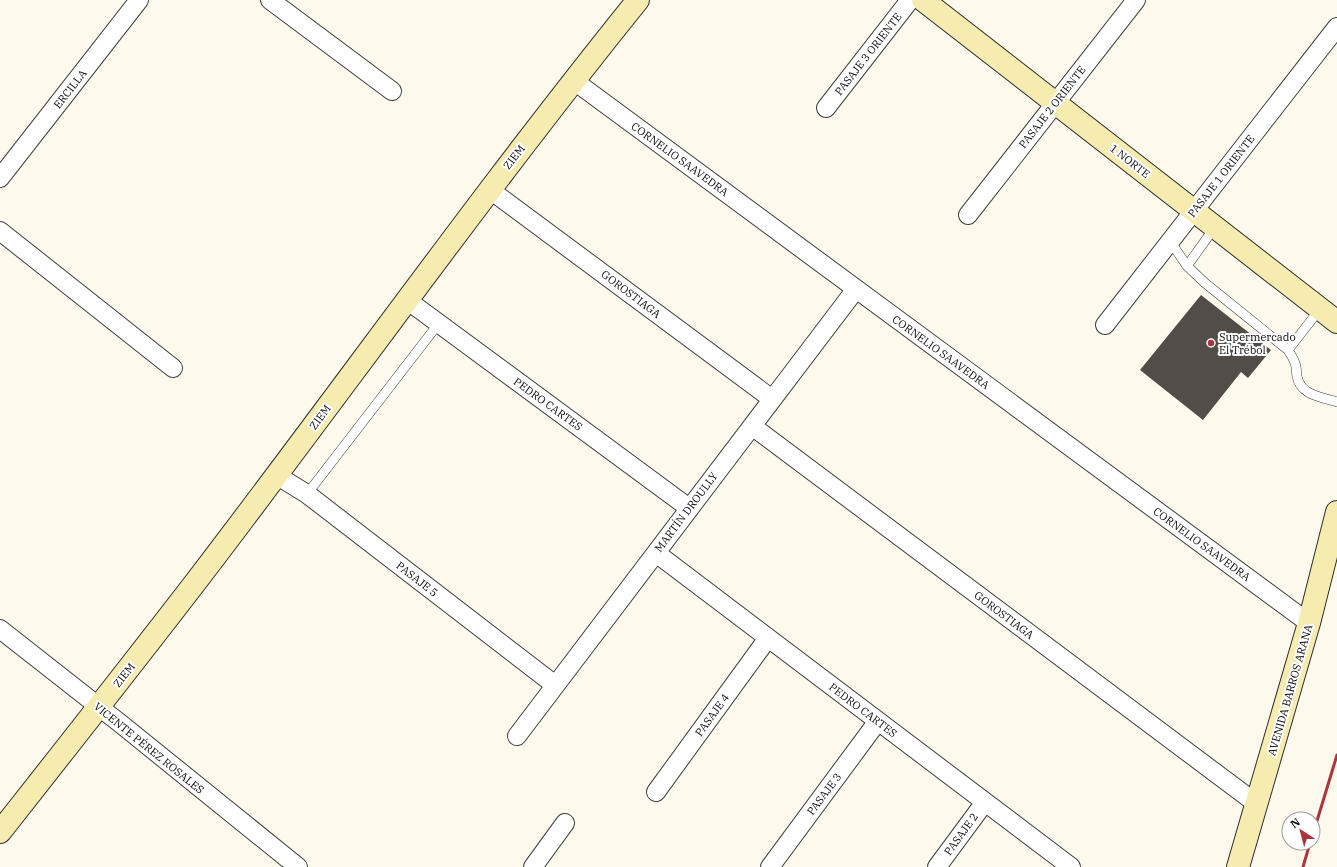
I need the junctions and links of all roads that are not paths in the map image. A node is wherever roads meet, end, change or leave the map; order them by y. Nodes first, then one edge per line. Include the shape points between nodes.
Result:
1 (139, 0) edge
2 (270, 0) edge
3 (638, 0) edge
4 (910, 0) edge
5 (923, 0) edge
6 (1136, 0) edge
7 (1337, 27) edge
8 (573, 80) junction
9 (392, 91) dead end
10 (1055, 103) junction
11 (826, 108) dead end
12 (0, 178) edge
13 (489, 190) junction
14 (1194, 211) junction
15 (968, 215) dead end
16 (1215, 227) junction
17 (0, 231) edge
18 (1170, 241) junction
19 (1187, 266) junction
20 (856, 289) junction
21 (407, 300) junction
22 (1320, 309) junction
23 (1337, 322) edge
24 (439, 323) junction
25 (1105, 325) dead end
26 (1288, 350) junction
27 (173, 368) dead end
28 (772, 399) junction
29 (1337, 402) edge
30 (752, 426) junction
31 (276, 475) junction
32 (307, 494) junction
33 (689, 508) junction
34 (1337, 512) edge
35 (656, 553) junction
36 (1309, 623) junction
37 (0, 629) edge
38 (768, 638) junction
39 (555, 685) junction
40 (99, 707) junction
41 (878, 721) junction
42 (517, 736) dead end
43 (656, 792) dead end
44 (985, 802) junction
45 (1257, 804) junction
46 (566, 823) dead end
47 (0, 832) edge
48 (298, 867) edge
49 (533, 867) edge
50 (770, 867) edge
51 (937, 867) edge
52 (1071, 867) edge
53 (1238, 867) edge

1 - 12 street, ERCILLA
2 - 9 street
3 - 8 street, ZIEM
4 - 11 street, PASAJE 3 ORIENTE
5 - 10 street, 1 NORTE
6 - 10 street, PASAJE 2 ORIENTE
7 - 14 street, PASAJE 1 ORIENTE
8 - 13 street, ZIEM
8 - 20 street, CORNELIO SAAVEDRA
10 - 14 street, 1 NORTE
10 - 15 street, PASAJE 2 ORIENTE
13 - 21 street, ZIEM
13 - 28 street, GOROSTIAGA
14 - 16 street, 1 NORTE
14 - 18 street, PASAJE 1 ORIENTE
16 - 19 lane
16 - 22 street, 1 NORTE
17 - 27 street
18 - 19 lane
18 - 25 street, PASAJE 1 ORIENTE
19 - 26 lane
20 - 28 street, MARTÍN DROULLY
20 - 36 street, CORNELIO SAAVEDRA
21 - 24 street, PEDRO CARTES
21 - 31 street, ZIEM
22 - 23 street, 1 NORTE
22 - 26 lane
24 - 32 lane
24 - 33 street, PEDRO CARTES
26 - 29 lane via 1293,358 1300,385 1305,392
28 - 30 street, MARTÍN DROULLY
30 - 33 street, MARTÍN DROULLY
30 - 45 street, GOROSTIAGA
31 - 32 street, PASAJE 5
31 - 40 street, ZIEM
32 - 39 street, PASAJE 5
33 - 35 street, MARTÍN DROULLY
34 - 36 street, AVENIDA BARROS ARANA
35 - 38 street, PEDRO CARTES
35 - 39 street, MARTÍN DROULLY
36 - 45 street, AVENIDA BARROS ARANA
37 - 40 street, VICENTE PÉREZ ROSALES
38 - 41 street, PEDRO CARTES
38 - 43 street, PASAJE 4
39 - 42 street, MARTÍN DROULLY
40 - 47 street, ZIEM
40 - 48 street, VICENTE PÉREZ ROSALES
41 - 44 street, PEDRO CARTES
41 - 50 street, PASAJE 3
44 - 51 street, PASAJE 2
44 - 52 street, PEDRO CARTES
45 - 53 street, AVENIDA BARROS ARANA
46 - 49 street

